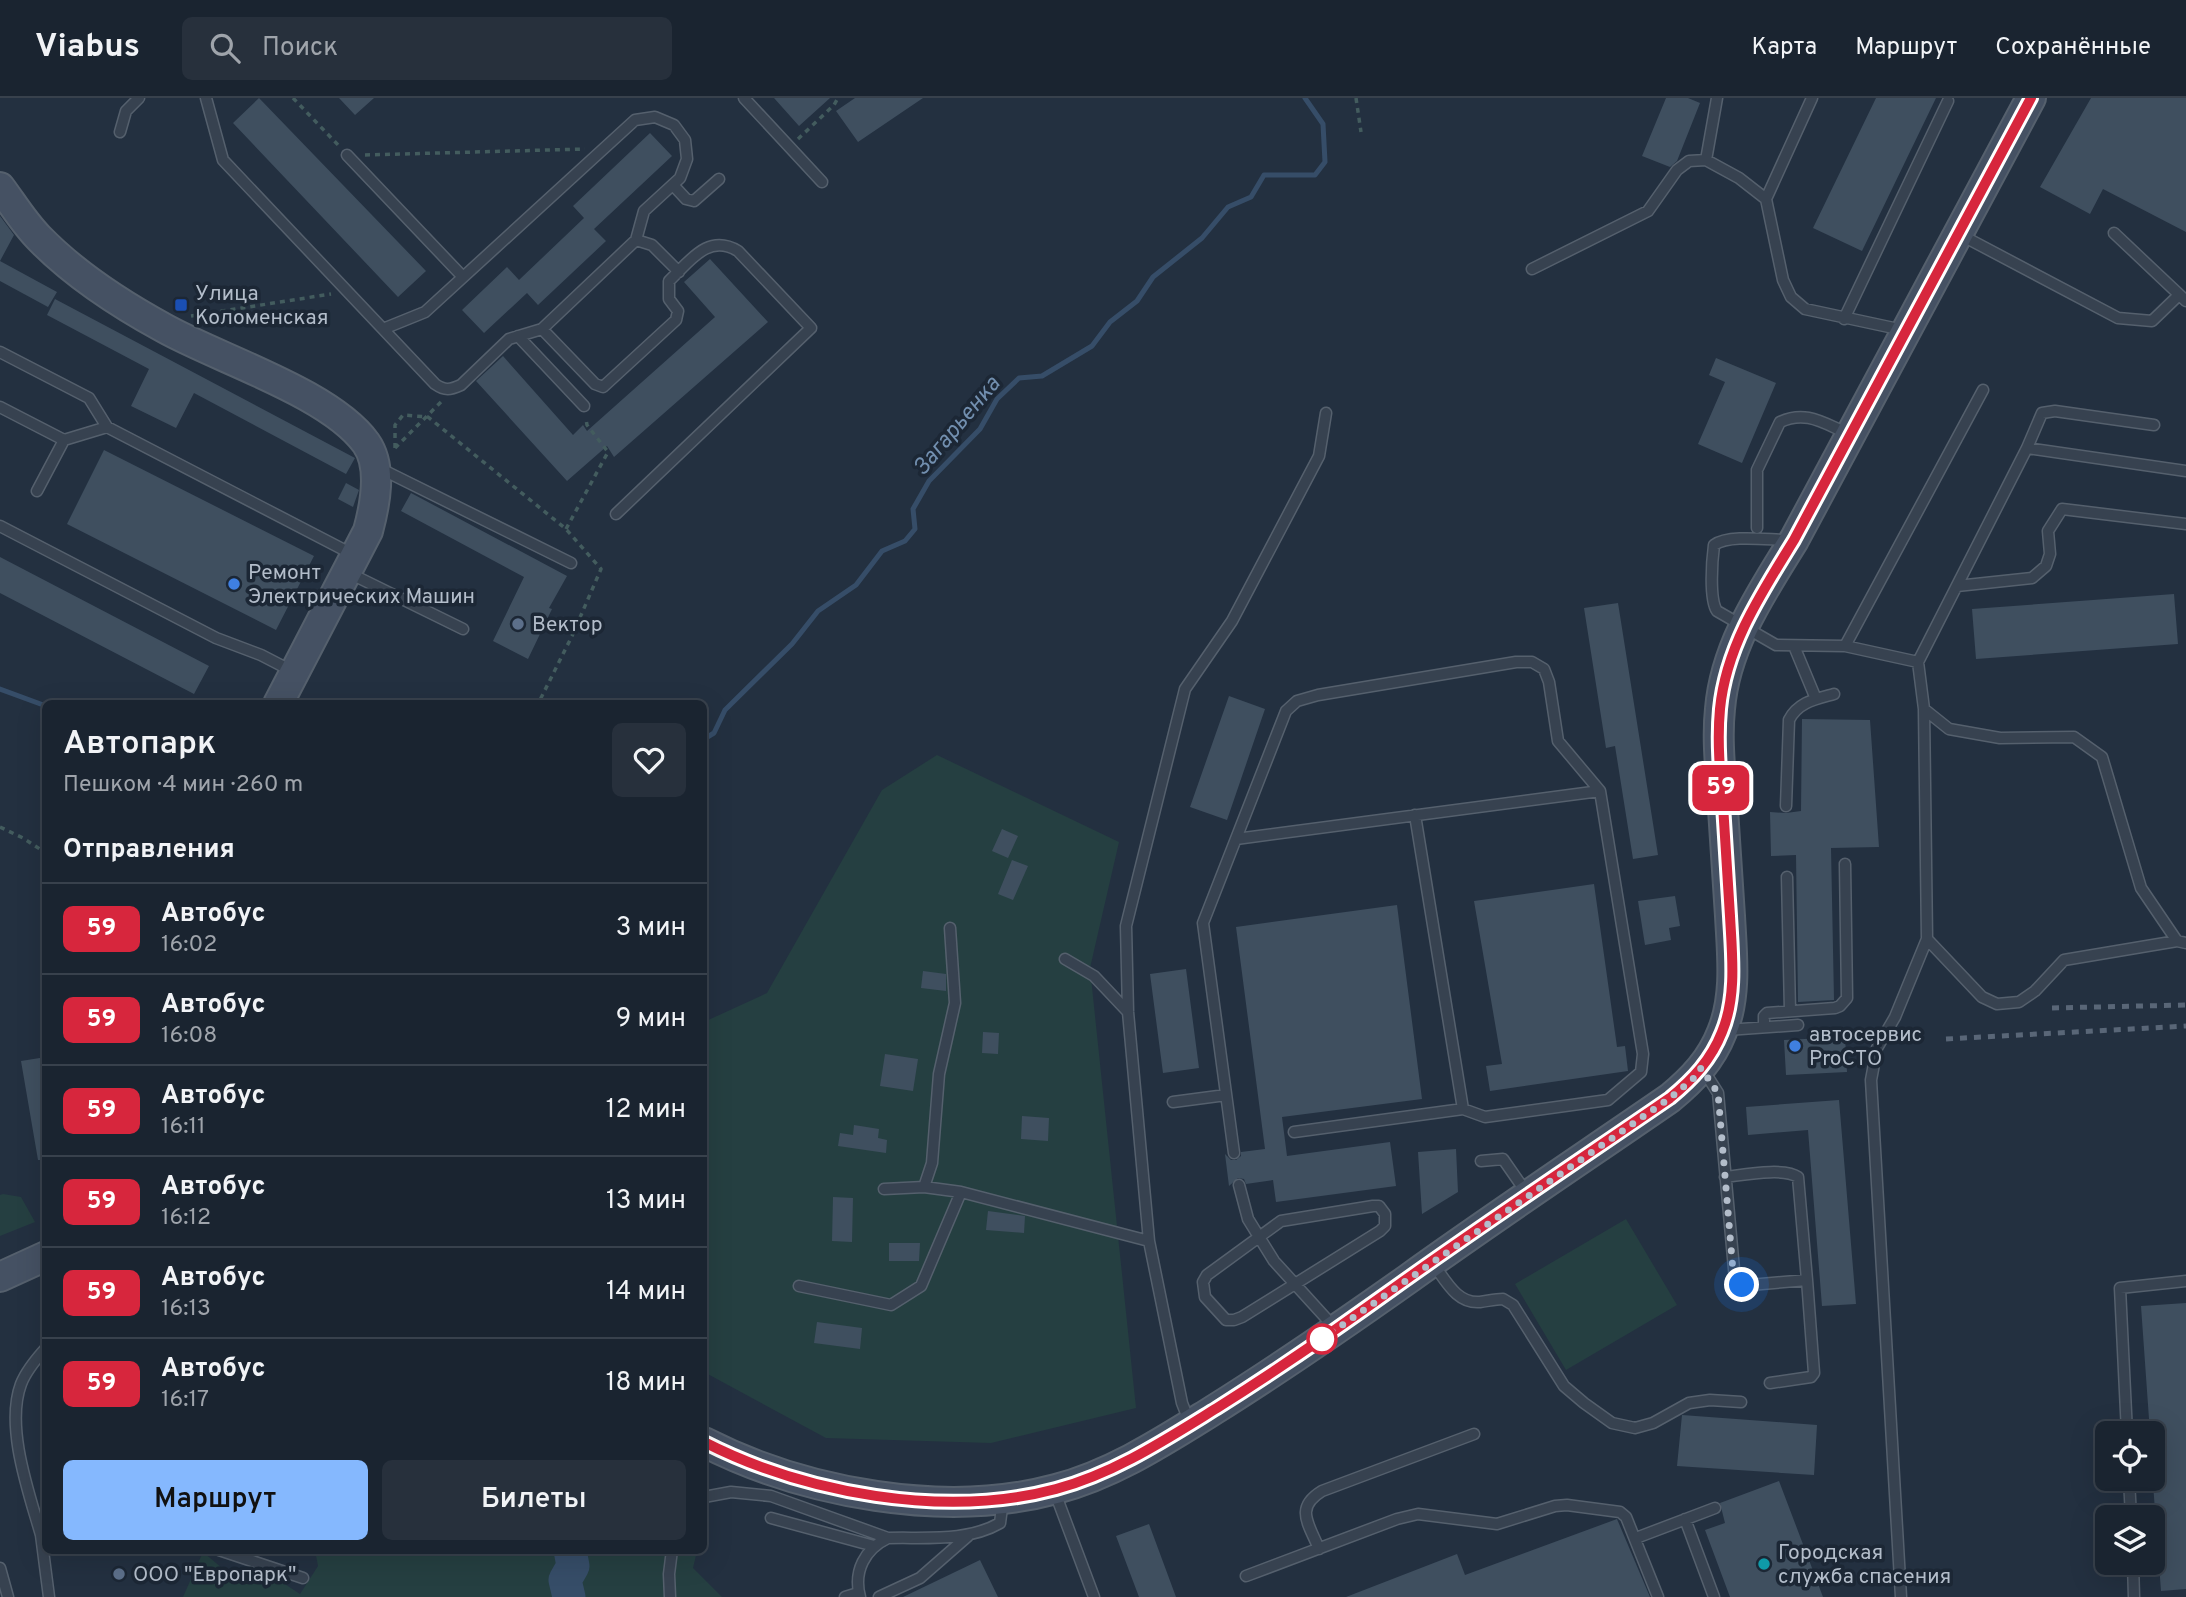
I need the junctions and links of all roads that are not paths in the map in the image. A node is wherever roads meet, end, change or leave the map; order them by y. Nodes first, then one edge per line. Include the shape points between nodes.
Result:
1 (139, 98) edge
2 (206, 98) edge
3 (744, 98) edge
4 (1717, 98) edge
5 (1812, 98) edge
6 (2031, 98) edge
7 (1948, 100) dead end
8 (120, 132) dead end
9 (347, 155) road end
10 (1706, 160) junction
11 (719, 179) dead end
12 (822, 182) dead end
13 (673, 184) junction
14 (0, 187) edge
15 (1766, 199) junction
16 (2114, 233) dead end
17 (1959, 234) junction
18 (636, 240) junction
19 (1532, 269) dead end
20 (678, 272) junction
21 (463, 277) junction
22 (2183, 298) edge
23 (1844, 319) junction
24 (542, 328) junction
25 (383, 329) junction
26 (1907, 331) junction
27 (518, 336) junction
28 (0, 352) edge
29 (1983, 390) dead end
30 (584, 406) road end
31 (0, 407) edge
32 (1326, 413) dead end
33 (2154, 425) dead end
34 (107, 427) junction
35 (1851, 435) junction
36 (64, 440) junction
37 (2027, 448) junction
38 (374, 466) junction
39 (2186, 471) edge
40 (37, 491) dead end
41 (616, 514) dead end
42 (2186, 524) edge
43 (0, 526) edge
44 (1756, 528) dead end
45 (1794, 540) junction
46 (351, 564) junction
47 (571, 564) dead end
48 (1957, 586) junction
49 (1744, 627) junction
50 (463, 629) dead end
51 (1794, 646) junction
52 (1845, 646) junction
53 (1918, 662) junction
54 (293, 671) junction
55 (1835, 694) dead end
56 (1816, 699) junction
57 (280, 700) edge
58 (1924, 709) junction
59 (1600, 791) junction
60 (1786, 806) dead end
61 (1415, 815) junction
62 (1236, 839) junction
63 (1845, 864) dead end
64 (1787, 877) dead end
65 (950, 928) dead end
66 (1927, 939) junction
67 (2181, 942) edge
68 (1065, 959) dead end
69 (1790, 1011) junction
70 (1128, 1012) junction
71 (1798, 1025) dead end
72 (1765, 1027) junction
73 (1723, 1030) junction
74 (1701, 1068) junction
75 (1226, 1095) junction
76 (1173, 1102) dead end
77 (1463, 1109) junction
78 (1294, 1132) dead end
79 (1234, 1153) dead end
80 (1481, 1161) dead end
81 (1725, 1177) junction
82 (1239, 1185) dead end
83 (923, 1187) junction
84 (884, 1189) dead end
85 (961, 1192) junction
86 (1528, 1196) junction
87 (1258, 1236) junction
88 (1149, 1241) junction
89 (42, 1258) edge
90 (1431, 1262) junction
91 (42, 1276) edge
92 (0, 1277) edge
93 (1807, 1280) junction
94 (2186, 1280) edge
95 (1294, 1284) junction
96 (799, 1286) dead end
97 (0, 1290) edge
98 (1337, 1329) junction
99 (42, 1352) edge
100 (1770, 1382) dead end
101 (1741, 1402) dead end
102 (2126, 1421) edge
103 (1191, 1424) junction
104 (1474, 1434) dead end
105 (707, 1443) edge
106 (1054, 1490) junction
107 (707, 1496) edge
108 (1004, 1499) junction
109 (1715, 1508) dead end
110 (771, 1518) dead end
111 (1685, 1519) junction
112 (42, 1528) edge
113 (968, 1535) junction
114 (888, 1538) junction
115 (1636, 1538) junction
116 (874, 1546) junction
117 (1319, 1549) junction
118 (45, 1554) edge
119 (231, 1554) edge
120 (672, 1554) edge
121 (0, 1568) edge
122 (2133, 1575) edge
123 (1246, 1576) dead end
124 (303, 1577) dead end
125 (859, 1595) edge
126 (8, 1597) edge
127 (49, 1597) edge
128 (670, 1597) edge
129 (845, 1597) edge
130 (879, 1597) edge
131 (1094, 1597) edge
132 (1658, 1597) edge
133 (1714, 1597) edge
134 (1901, 1597) edge
135 (2134, 1597) edge

1 - 8 lane via 126,111
2 - 25 lane via 223,160
3 - 12 lane
4 - 10 lane
5 - 15 lane
6 - 17 street
7 - 23 lane
9 - 21 lane
10 - 15 lane
10 - 19 lane via 1689,162 1677,170 1648,211
11 - 13 lane via 694,201
13 - 18 lane via 644,211
13 - 21 lane via 687,159 685,140 674,125 655,117 635,120
14 - 38 street via 38,237 94,284 163,328 305,396 346,422 368,445
15 - 23 lane via 1783,280 1791,297 1805,309
16 - 22 lane
17 - 22 lane via 2118,318 2152,321
17 - 26 street
18 - 20 lane via 652,245
18 - 24 lane
20 - 24 lane via 669,281 669,299 678,311 676,320 603,387 594,384
20 - 41 lane via 703,249 728,245 811,328
21 - 25 lane via 425,312
23 - 26 lane
24 - 27 lane
25 - 27 lane via 444,390 461,385
26 - 35 street
27 - 30 lane
28 - 34 lane via 89,398
29 - 52 lane
31 - 36 lane
32 - 70 lane via 1318,456 1233,621 1185,689 1126,926
33 - 37 lane via 2042,413
34 - 36 lane
34 - 46 lane
35 - 44 lane via 1802,416 1780,422 1757,470
35 - 45 street
36 - 40 lane
37 - 39 lane
37 - 48 lane
38 - 46 street via 374,506 368,531
38 - 47 lane
42 - 48 lane via 2062,509 2048,531 2046,566 2032,578
43 - 54 lane via 216,638
45 - 49 street
45 - 49 lane via 1729,539 1714,545 1713,606
46 - 50 lane
46 - 54 street
48 - 53 lane
49 - 51 lane via 1776,645
49 - 73 street via 1727,669 1720,708 1733,972
51 - 52 lane
51 - 56 lane
52 - 53 lane
53 - 58 lane
54 - 57 street
55 - 56 lane
56 - 60 lane via 1798,707 1789,720
58 - 66 lane
58 - 67 lane via 1949,729 2000,738 2074,737 2102,757 2141,888
59 - 61 lane
59 - 62 lane via 1558,741 1544,669 1532,662 1516,662 1297,701 1286,711
59 - 77 lane via 1643,1054 1640,1072 1608,1101 1485,1117
61 - 62 lane
61 - 77 lane
62 - 75 lane via 1203,923
63 - 69 lane via 1847,998 1835,1008
64 - 69 lane
65 - 83 lane via 955,1003 939,1074 932,1163
66 - 67 lane via 1982,997 1997,1004 2018,1002 2035,991 2064,960
66 - 134 lane via 1877,1048 1871,1080
68 - 70 lane via 1094,976
69 - 72 lane via 1765,1013
70 - 88 lane
71 - 72 lane
72 - 73 lane
73 - 74 street
74 - 81 lane via 1718,1093
74 - 86 street via 1670,1098
75 - 76 lane
75 - 79 lane
77 - 78 lane
80 - 86 lane via 1503,1159
81 - 93 lane via 1735,1280 1742,1285
81 - 93 lane via 1781,1172 1798,1177
82 - 87 lane
83 - 84 lane
83 - 85 lane
85 - 88 lane
85 - 96 lane via 921,1286 891,1305
86 - 90 street
87 - 95 lane
87 - 95 lane via 1208,1275 1203,1282 1205,1297 1226,1320 1234,1320
87 - 95 lane via 1294,1217 1373,1206 1383,1209 1385,1226 1380,1231
88 - 103 lane via 1182,1403
89 - 92 street
90 - 98 street
90 - 101 lane via 1454,1294 1468,1301 1503,1299 1513,1306 1564,1386 1612,1423 1636,1428 1689,1403
91 - 97 street
93 - 100 lane via 1814,1373 1801,1380
94 - 102 lane via 2120,1288
95 - 98 lane
98 - 103 street
99 - 112 lane via 21,1384 16,1405 23,1465
103 - 106 street via 1118,1467
104 - 117 lane via 1310,1498 1305,1507 1307,1520
105 - 108 street via 782,1476 866,1495 935,1501
106 - 108 street
106 - 131 lane
107 - 114 lane via 731,1492 771,1496
108 - 113 lane via 1000,1523
109 - 111 lane
110 - 116 lane
111 - 115 lane
111 - 133 lane
113 - 114 lane
113 - 130 lane via 920,1578
114 - 116 lane
115 - 117 lane via 1620,1512 1567,1505 1497,1524 1418,1514
115 - 132 lane
116 - 125 lane via 862,1561
117 - 123 lane
118 - 127 lane
119 - 124 lane
120 - 128 lane
121 - 126 lane
122 - 135 lane
125 - 129 lane

